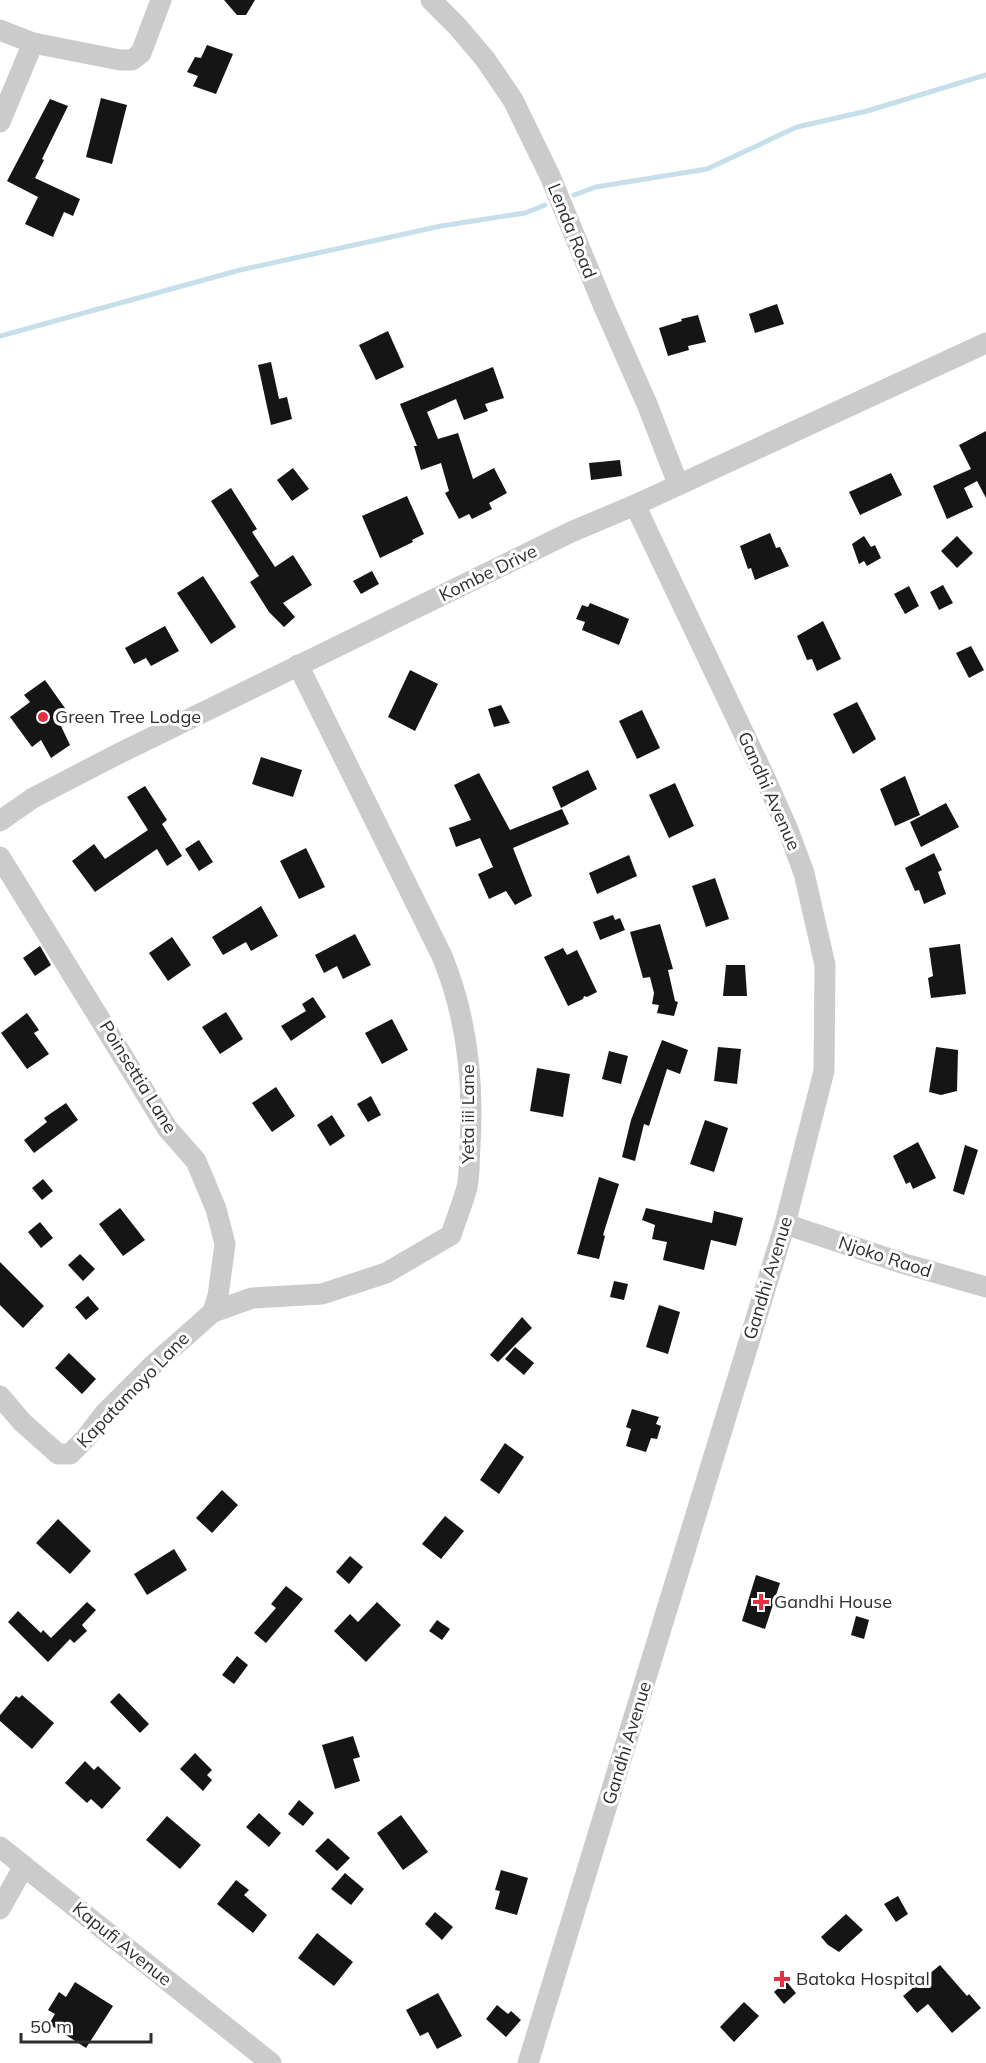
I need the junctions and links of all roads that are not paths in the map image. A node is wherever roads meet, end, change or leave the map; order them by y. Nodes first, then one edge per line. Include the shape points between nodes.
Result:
1 (161, 0) edge
2 (430, 0) edge
3 (0, 30) edge
4 (33, 42) junction
5 (0, 122) edge
6 (986, 343) edge
7 (678, 484) junction
8 (635, 505) junction
9 (298, 665) junction
10 (0, 821) edge
11 (0, 857) edge
12 (785, 1224) junction
13 (986, 1287) edge
14 (213, 1311) junction
15 (0, 1396) edge
16 (0, 1847) edge
17 (24, 1866) junction
18 (0, 1909) edge
19 (272, 2063) edge
20 (528, 2063) edge

1 - 4 street via 141,53 132,60
2 - 7 street, Lenda Road via 478,50 513,100 550,176
3 - 4 street
4 - 5 street
6 - 7 street, Kombe Drive
7 - 8 street, Kombe Drive
8 - 9 street, Kombe Drive via 570,532
8 - 12 street, Gandhi Avenue via 788,830 804,873 825,965 824,1071
9 - 10 street, Kombe Drive via 33,798
9 - 14 street, Yeta iii Lane via 453,983 465,1028 470,1069 468,1185 451,1235 386,1273 322,1294 252,1298
11 - 14 street, Poinsettia Lane via 167,1128 196,1161 216,1209 225,1244
12 - 13 street, Njoko Raod
12 - 20 street, Gandhi Avenue
14 - 15 street, Kapatamoyo Lane via 105,1413 70,1454 58,1454
16 - 17 street, Kapufi Avenue
17 - 18 street
17 - 19 street, Kapufi Avenue

